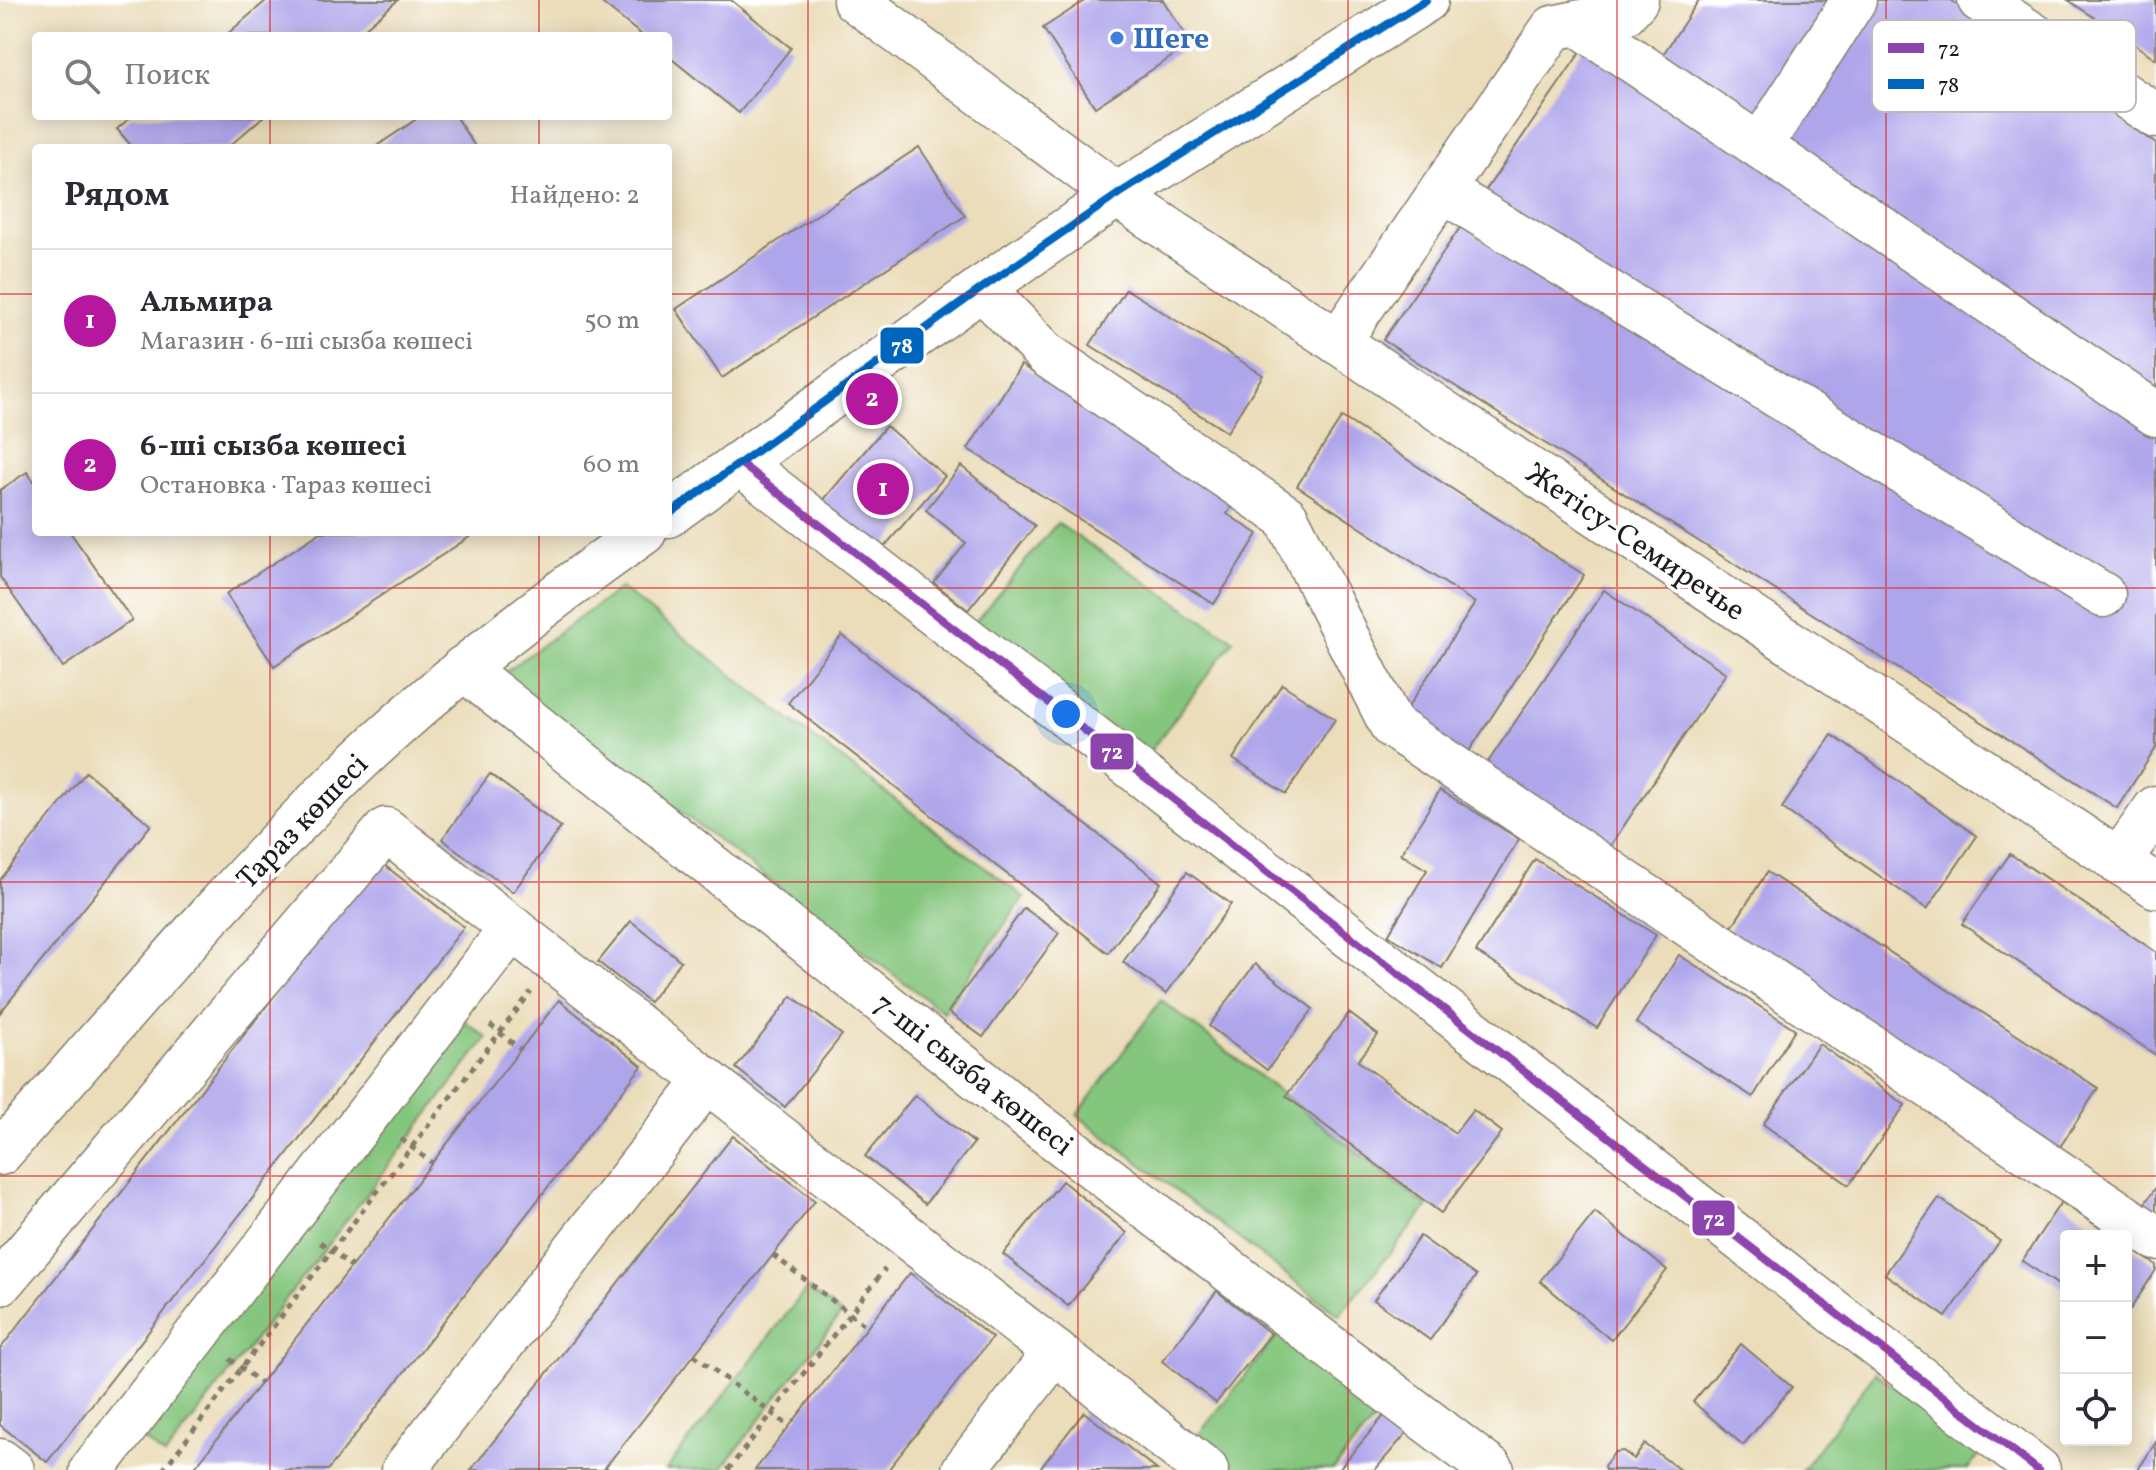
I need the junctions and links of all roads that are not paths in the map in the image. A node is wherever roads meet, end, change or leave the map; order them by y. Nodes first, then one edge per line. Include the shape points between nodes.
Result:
1 (855, 0) edge
2 (1426, 0) edge
3 (1636, 0) edge
4 (1854, 0) edge
5 (1980, 0) edge
6 (2010, 20) edge
7 (1577, 23) junction
8 (2136, 103) edge
9 (2156, 116) edge
10 (1760, 146) junction
11 (1442, 190) junction
12 (1117, 195) junction
13 (982, 288) junction
14 (1338, 342) junction
15 (2156, 414) edge
16 (740, 463) junction
17 (672, 512) edge
18 (638, 536) edge
19 (2103, 595) dead end
20 (463, 668) junction
21 (2156, 808) edge
22 (2118, 862) junction
23 (2156, 886) edge
24 (512, 928) junction
25 (707, 1080) junction
26 (0, 1153) edge
27 (2156, 1238) edge
28 (0, 1283) edge
29 (1055, 1352) junction
30 (0, 1461) edge
31 (12, 1470) edge
32 (92, 1470) edge
33 (404, 1470) edge
34 (964, 1470) edge
35 (1206, 1470) edge
36 (1492, 1470) edge
37 (2038, 1470) edge

1 - 12 street, Жетісу-Семиречье
2 - 12 street
3 - 7 street via 1624,13
4 - 10 street
5 - 6 street
7 - 10 street
7 - 11 street via 1553,28
8 - 9 street
10 - 15 street
11 - 14 street
11 - 19 street
12 - 13 street
12 - 14 street, Жетісу-Семиречье
13 - 16 street
13 - 27 street via 1047,355 1286,517 1392,726
14 - 22 street, Жетісу-Семиречье
16 - 17 street
16 - 37 street
18 - 20 street, Тараз көшесі
20 - 26 street, Тараз көшесі via 305,815
20 - 36 street, 7-ші сызба көшесі via 1010,1104
21 - 22 street
22 - 23 street, Жетісу-Семиречье
24 - 25 street
24 - 28 street via 386,830
24 - 32 street
25 - 29 street
25 - 33 street
29 - 34 street
29 - 35 street
30 - 31 street

